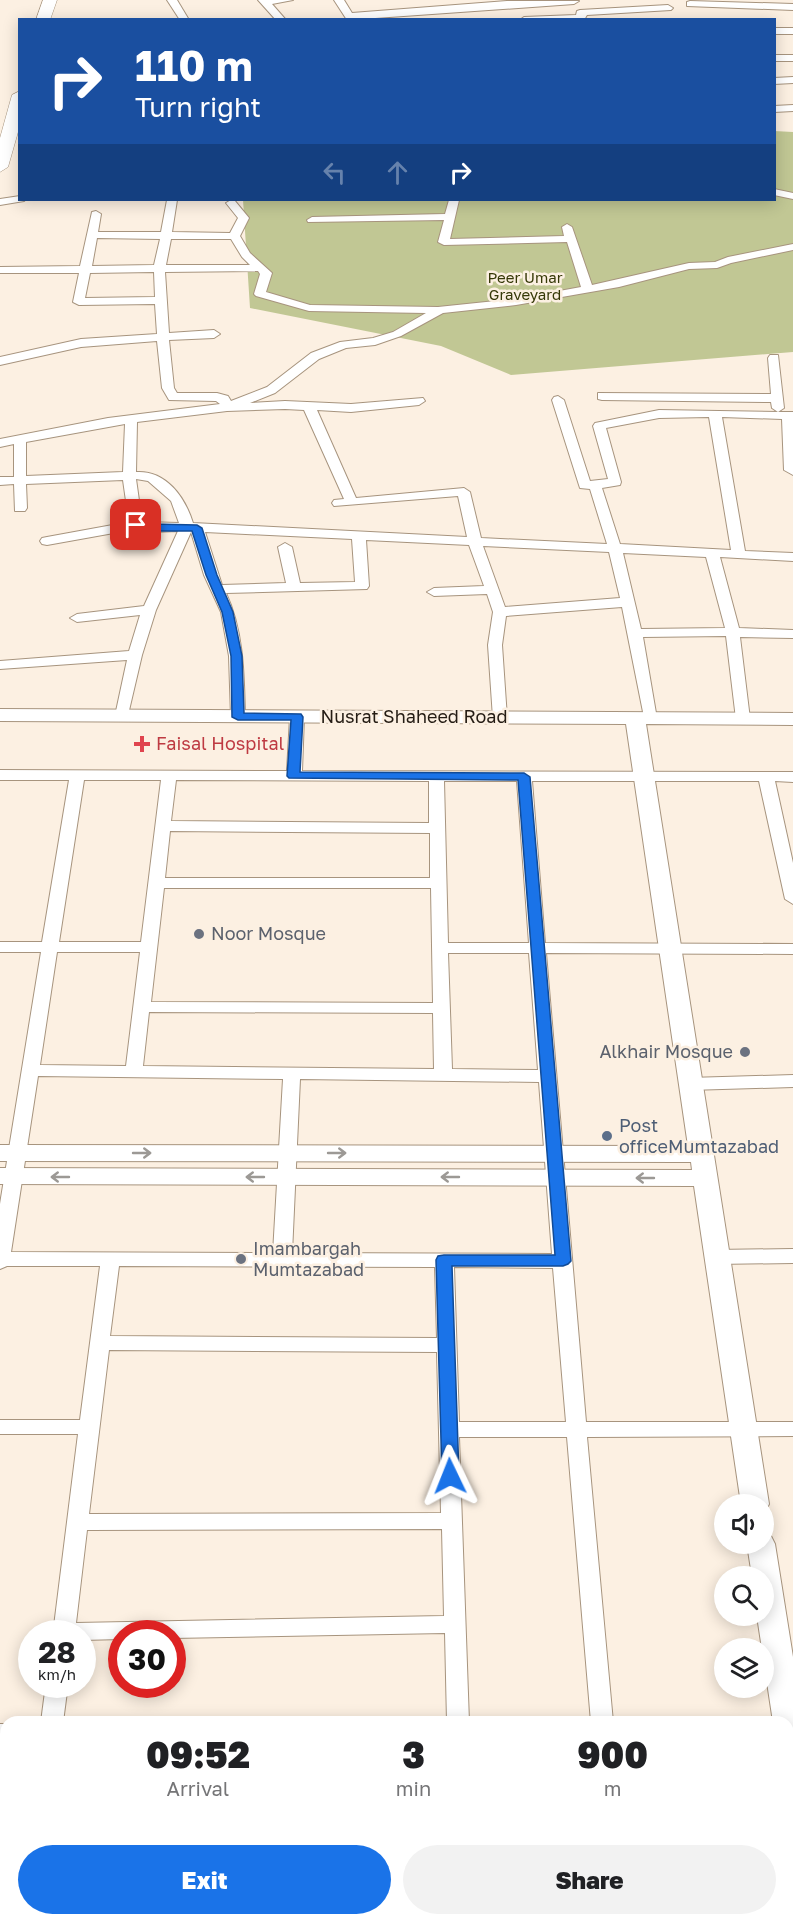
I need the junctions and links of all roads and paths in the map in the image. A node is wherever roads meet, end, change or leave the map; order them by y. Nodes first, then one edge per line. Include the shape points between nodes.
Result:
1 (50, 0) edge
2 (172, 0) edge
3 (288, 0) edge
4 (339, 0) edge
5 (264, 1) edge
6 (574, 1) edge
7 (729, 2) edge
8 (665, 4) edge
9 (690, 4) dead end
10 (793, 7) edge
11 (583, 17) edge
12 (44, 18) edge
13 (184, 18) edge
14 (280, 18) edge
15 (351, 18) edge
16 (563, 18) edge
17 (673, 18) edge
18 (735, 18) edge
19 (776, 31) edge
20 (793, 31) edge
21 (776, 58) edge
22 (793, 58) edge
23 (793, 80) edge
24 (776, 81) edge
25 (793, 108) edge
26 (776, 109) edge
27 (18, 110) edge
28 (16, 126) edge
29 (0, 167) edge
30 (776, 192) edge
31 (793, 196) edge
32 (18, 199) edge
33 (172, 201) edge
34 (454, 201) edge
35 (0, 202) edge
36 (231, 203) dead end
37 (96, 214) dead end
38 (451, 217) junction
39 (312, 220) dead end
40 (567, 227) dead end
41 (165, 234) junction
42 (92, 235) junction
43 (234, 236) junction
44 (569, 239) junction
45 (793, 247) edge
46 (260, 268) junction
47 (160, 269) junction
48 (0, 270) edge
49 (86, 270) junction
50 (587, 288) junction
51 (161, 300) junction
52 (440, 310) junction
53 (213, 334) dead end
54 (163, 337) junction
55 (774, 358) dead end
56 (0, 361) edge
57 (602, 396) dead end
58 (777, 398) junction
59 (558, 400) dead end
60 (419, 401) dead end
61 (227, 407) junction
62 (309, 407) junction
63 (715, 413) junction
64 (787, 416) edge
65 (131, 419) junction
66 (20, 439) junction
67 (0, 443) edge
68 (793, 471) edge
69 (129, 475) junction
70 (20, 480) junction
71 (0, 481) edge
72 (595, 485) junction
73 (20, 508) dead end
74 (136, 525) junction
75 (192, 528) junction
76 (359, 537) junction
77 (47, 542) dead end
78 (475, 542) junction
79 (285, 547) dead end
80 (615, 549) junction
81 (712, 554) junction
82 (739, 555) junction
83 (793, 557) edge
84 (294, 588) junction
85 (218, 589) junction
86 (492, 590) junction
87 (434, 592) dead end
88 (628, 602) junction
89 (149, 610) junction
90 (500, 612) junction
91 (77, 618) dead end
92 (635, 633) junction
93 (733, 633) junction
94 (793, 634) edge
95 (135, 655) junction
96 (0, 665) edge
97 (0, 716) edge
98 (122, 716) junction
99 (238, 717) junction
100 (297, 717) junction
101 (500, 718) junction
102 (643, 718) junction
103 (743, 719) junction
104 (793, 719) edge
105 (0, 775) edge
106 (77, 775) junction
107 (169, 775) junction
108 (294, 776) junction
109 (436, 776) junction
110 (524, 777) junction
111 (644, 777) junction
112 (766, 777) junction
113 (793, 777) edge
114 (163, 826) junction
115 (437, 828) junction
116 (156, 883) junction
117 (438, 883) junction
118 (793, 899) edge
119 (0, 947) edge
120 (50, 947) junction
121 (148, 947) junction
122 (439, 948) junction
123 (538, 948) junction
124 (670, 949) junction
125 (793, 949) edge
126 (141, 1007) junction
127 (441, 1008) junction
128 (30, 1070) junction
129 (134, 1071) junction
130 (292, 1073) junction
131 (443, 1075) junction
132 (548, 1076) junction
133 (793, 1081) edge
134 (689, 1084) junction
135 (7, 1165) edge
136 (287, 1165) junction
137 (554, 1166) junction
138 (702, 1166) junction
139 (793, 1256) edge
140 (715, 1257) junction
141 (110, 1259) junction
142 (0, 1260) edge
143 (282, 1260) junction
144 (444, 1260) junction
145 (563, 1261) junction
146 (100, 1343) junction
147 (446, 1345) junction
148 (0, 1427) edge
149 (89, 1427) junction
150 (793, 1428) edge
151 (743, 1429) junction
152 (449, 1430) junction
153 (576, 1430) junction
154 (753, 1494) edge
155 (452, 1521) junction
156 (77, 1522) junction
157 (762, 1554) edge
158 (66, 1620) edge
159 (455, 1624) junction
160 (96, 1632) edge
161 (55, 1698) edge
162 (53, 1716) edge
163 (458, 1716) edge
164 (601, 1716) edge
165 (787, 1716) edge

1 - 12 main road
2 - 13 street
3 - 5 street
4 - 15 street
5 - 14 street
6 - 11 street
6 - 15 street
7 - 9 street
7 - 10 street
7 - 18 street
8 - 11 street
8 - 17 street
11 - 16 street
19 - 20 street
21 - 22 street
23 - 24 street
25 - 26 street
27 - 28 main road
28 - 29 main road
30 - 31 street
32 - 35 street
33 - 41 street
34 - 38 street
36 - 43 street via 244,218
37 - 42 street
38 - 39 street
38 - 44 street via 444,242
40 - 44 street
41 - 42 street
41 - 43 street
41 - 47 street
42 - 49 street
43 - 46 street
44 - 50 street
45 - 50 street
46 - 47 street
46 - 52 street via 266,273 260,294 309,308
47 - 49 street
47 - 51 street
48 - 49 street
49 - 51 street via 79,302
50 - 52 street via 516,302
51 - 54 street
52 - 61 street via 397,334 344,345 315,356 271,390
53 - 54 street
54 - 56 street via 81,343
54 - 61 street via 169,394 180,398 217,397 224,399
55 - 58 street
57 - 58 street
58 - 64 street
59 - 72 street via 585,485
60 - 62 street via 351,408
61 - 62 street
61 - 65 street
62 - 78 street via 346,503 464,492
63 - 64 street
63 - 72 street via 659,414 599,426 615,482
63 - 82 street
64 - 68 street
65 - 66 street
65 - 69 street
66 - 67 street
66 - 70 street
69 - 70 street
69 - 74 street
69 - 75 street via 153,478 181,505
70 - 71 street
70 - 73 street
72 - 80 street
74 - 75 street
74 - 77 street
75 - 76 street
75 - 85 street
75 - 89 street
76 - 78 street
76 - 84 street via 362,586
78 - 80 street
78 - 86 street
79 - 84 street
80 - 81 street
80 - 88 street
81 - 82 street
81 - 93 street
82 - 83 street
84 - 85 street
85 - 99 street via 228,612 236,656
86 - 87 street
86 - 90 street
88 - 90 street
88 - 92 street
89 - 91 street
89 - 95 street
90 - 101 street via 495,645
92 - 93 street
92 - 102 street
93 - 94 street
93 - 103 street
95 - 96 street
95 - 98 street
97 - 98 street, Nusrat Shaheed Road
98 - 99 street, Nusrat Shaheed Road
99 - 100 street, Nusrat Shaheed Road
100 - 101 street, Nusrat Shaheed Road
100 - 108 street
101 - 102 street, Nusrat Shaheed Road
102 - 103 street, Nusrat Shaheed Road
102 - 111 street
103 - 104 street, Nusrat Shaheed Road
105 - 106 street
106 - 107 street
106 - 120 street
107 - 108 street
107 - 114 street
108 - 109 street
109 - 110 street
109 - 115 street
110 - 111 street
110 - 123 street
111 - 112 street
111 - 124 street
112 - 113 street
112 - 118 street
114 - 115 street
114 - 116 street
115 - 117 street
116 - 117 street
116 - 121 street
117 - 122 street
119 - 120 street
120 - 121 street
120 - 128 street
121 - 126 street
122 - 123 street
122 - 127 street
123 - 124 street
123 - 132 street
124 - 125 street
124 - 134 street
126 - 127 street
126 - 129 street
127 - 131 street
128 - 129 street
128 - 135 street
129 - 130 street
130 - 131 street
130 - 136 street
131 - 132 street
132 - 137 street
133 - 134 street
134 - 138 street
135 - 136 street
135 - 142 street
136 - 137 street
136 - 143 street
137 - 138 street
137 - 145 street
138 - 140 street
139 - 140 street
140 - 151 street
141 - 142 street
141 - 143 street
141 - 146 street
143 - 144 street
144 - 145 street
144 - 147 street
145 - 153 street
146 - 147 street
146 - 149 street
147 - 152 street
148 - 149 street
149 - 156 street
150 - 151 street
151 - 153 street
151 - 154 street
152 - 153 street
152 - 155 street
153 - 164 street
155 - 156 street
155 - 159 street
156 - 158 street
157 - 165 street
159 - 160 street
159 - 163 street
161 - 162 street

